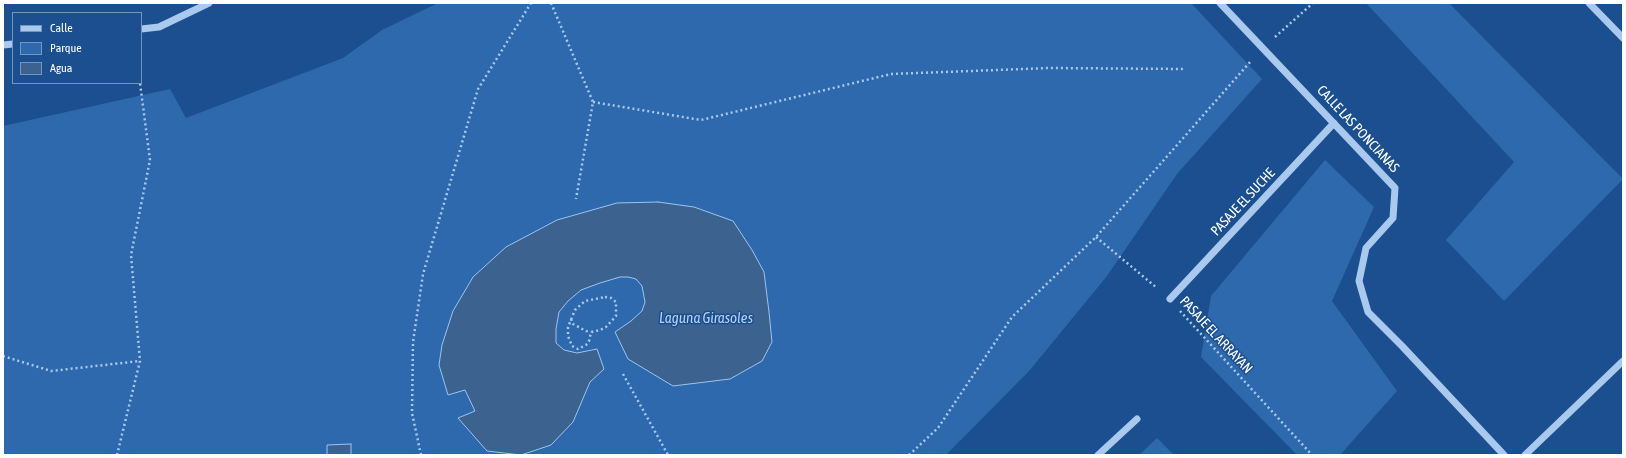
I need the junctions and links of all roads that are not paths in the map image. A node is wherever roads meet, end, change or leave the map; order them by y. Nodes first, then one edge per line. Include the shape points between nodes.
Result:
1 (209, 3) edge
2 (1220, 3) edge
3 (1589, 3) edge
4 (142, 29) edge
5 (1623, 38) edge
6 (1334, 123) junction
7 (1170, 299) road end
8 (1623, 361) edge
9 (1137, 419) dead end
10 (1098, 455) edge
11 (1504, 455) edge
12 (1525, 455) edge

1 - 4 street via 159,27
2 - 6 street, CALLE LAS PONCIANAS
3 - 5 street
6 - 7 street, PASAJE EL SUCHE
6 - 11 street, CALLE LAS PONCIANAS via 1396,188 1393,218 1366,248 1359,281 1368,312
8 - 12 street
9 - 10 street

